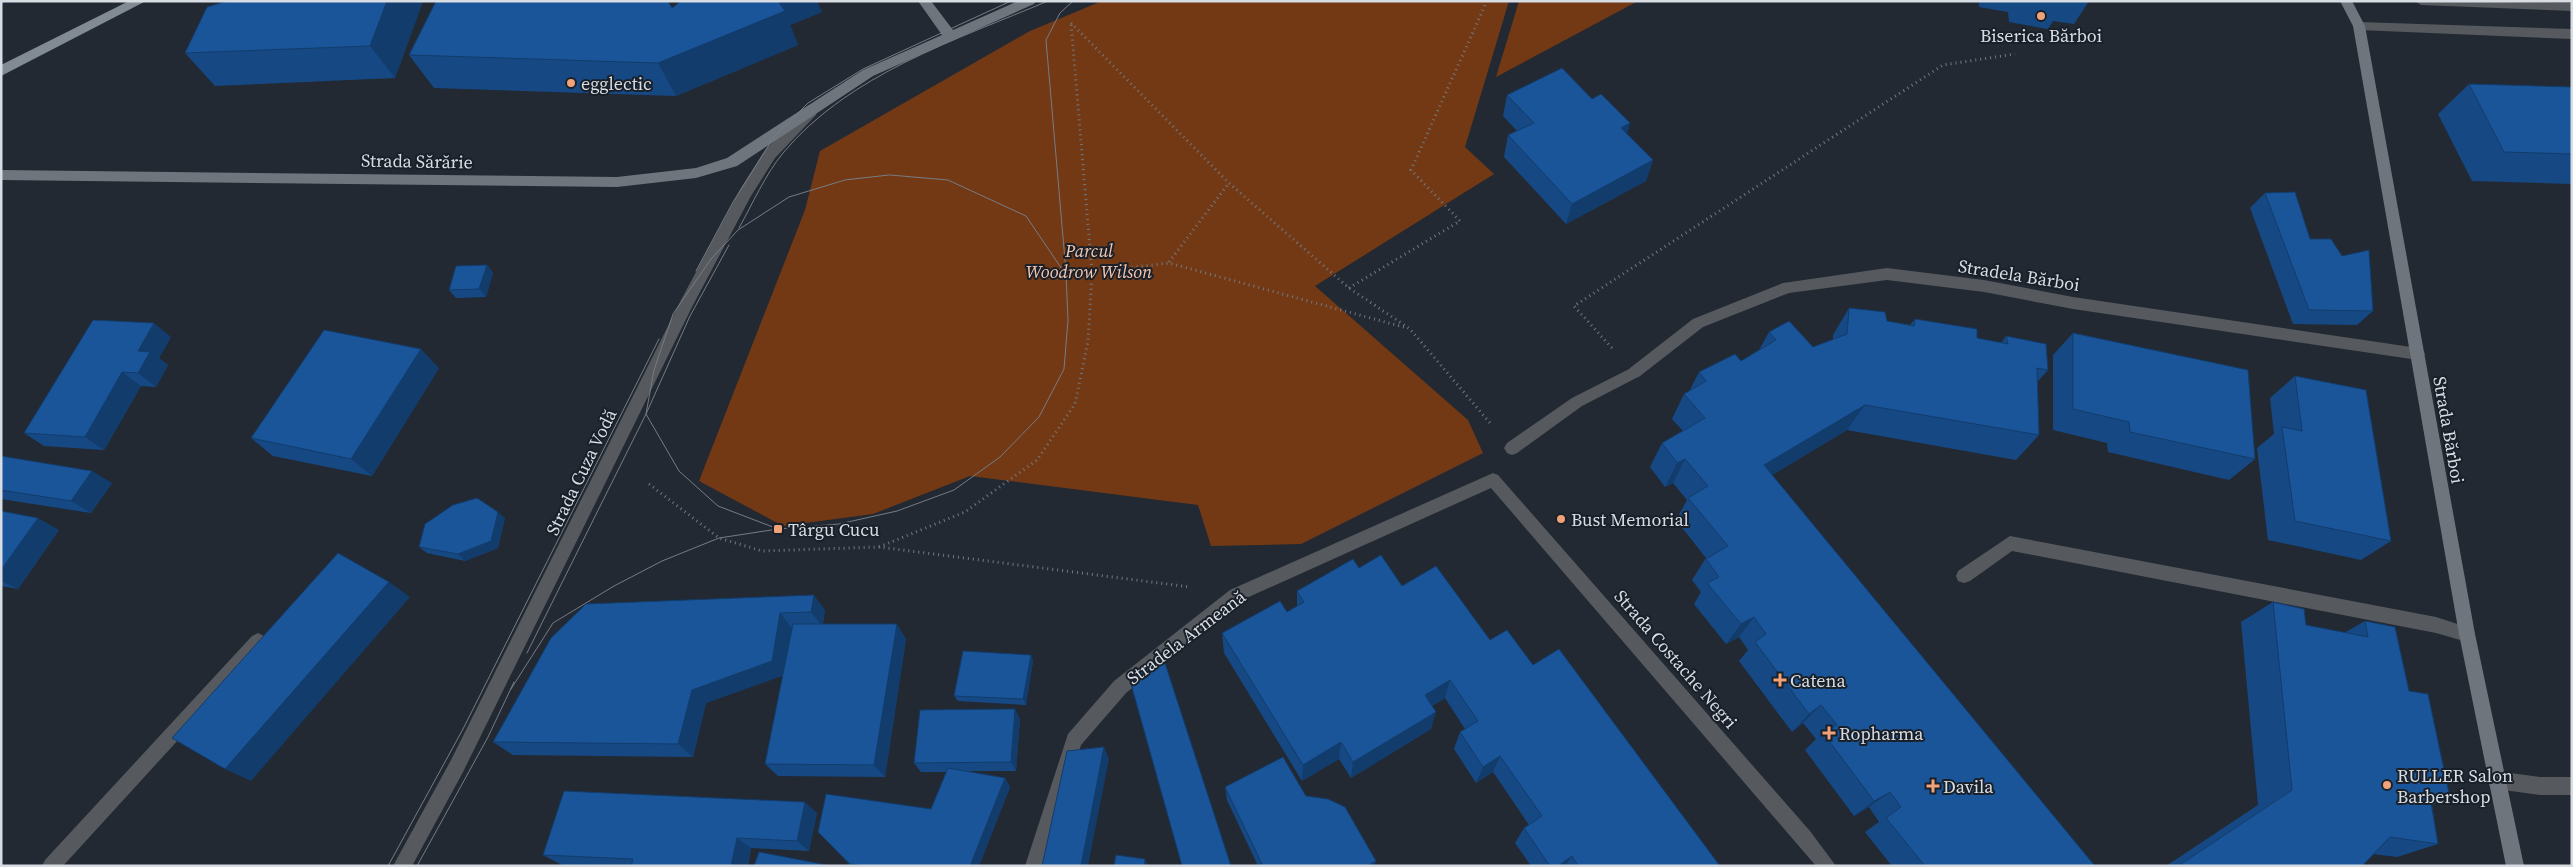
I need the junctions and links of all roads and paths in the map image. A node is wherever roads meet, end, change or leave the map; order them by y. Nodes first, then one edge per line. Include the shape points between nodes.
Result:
1 (140, 1) edge
2 (924, 1) edge
3 (1030, 1) edge
4 (1486, 1) edge
5 (2346, 1) edge
6 (2421, 1) edge
7 (2572, 8) edge
8 (2359, 26) junction
9 (2572, 34) edge
10 (950, 36) junction
11 (2015, 54) dead end
12 (1, 71) edge
13 (814, 108) junction
14 (1, 175) edge
15 (1229, 183) junction
16 (1169, 262) junction
17 (1092, 272) junction
18 (1349, 288) junction
19 (1410, 329) junction
20 (2418, 354) junction
21 (1635, 372) junction
22 (1512, 448) joint
23 (1493, 480) joint
24 (649, 484) dead end
25 (879, 547) junction
26 (1964, 576) dead end
27 (1166, 582) dead end
28 (2467, 634) junction
29 (258, 641) edge
30 (2496, 780) junction
31 (2572, 786) edge
32 (51, 866) edge
33 (402, 866) edge
34 (1034, 866) edge
35 (1827, 866) edge
36 (2515, 866) edge

1 - 12 main road
2 - 10 main road
3 - 10 main road, Strada Sărărie
4 - 18 path via 1411,170 1460,221
5 - 8 main road, Strada Bărboi
6 - 7 street
8 - 9 street
8 - 20 main road, Strada Bărboi
10 - 13 main road, Strada Sărărie via 868,73
11 - 21 path via 1944,66 1574,306
13 - 14 main road, Strada Sărărie via 732,162 696,173 617,182
13 - 33 street, Strada Cuza Vodă via 770,154 746,192 686,304 457,766
15 - 16 path
15 - 17 path via 1071,23
15 - 18 path
16 - 17 path
16 - 19 path
17 - 25 path via 1088,341 1075,404 1037,460 965,512
18 - 19 path
19 - 22 path
20 - 21 street, Stradela Bărboi via 2073,303 1984,286 1886,274 1788,287 1698,323
20 - 28 main road, Strada Bărboi
21 - 22 street, Stradela Bărboi via 1577,402
23 - 34 street, Stradela Armeană via 1236,595 1120,687 1074,740
23 - 35 street, Strada Costache Negri
24 - 25 path via 719,538 762,551
25 - 27 path
26 - 28 street via 2010,543 2436,624
28 - 30 main road, Strada Bărboi
29 - 32 street
30 - 31 street via 2540,786
30 - 36 main road, Strada Bărboi

